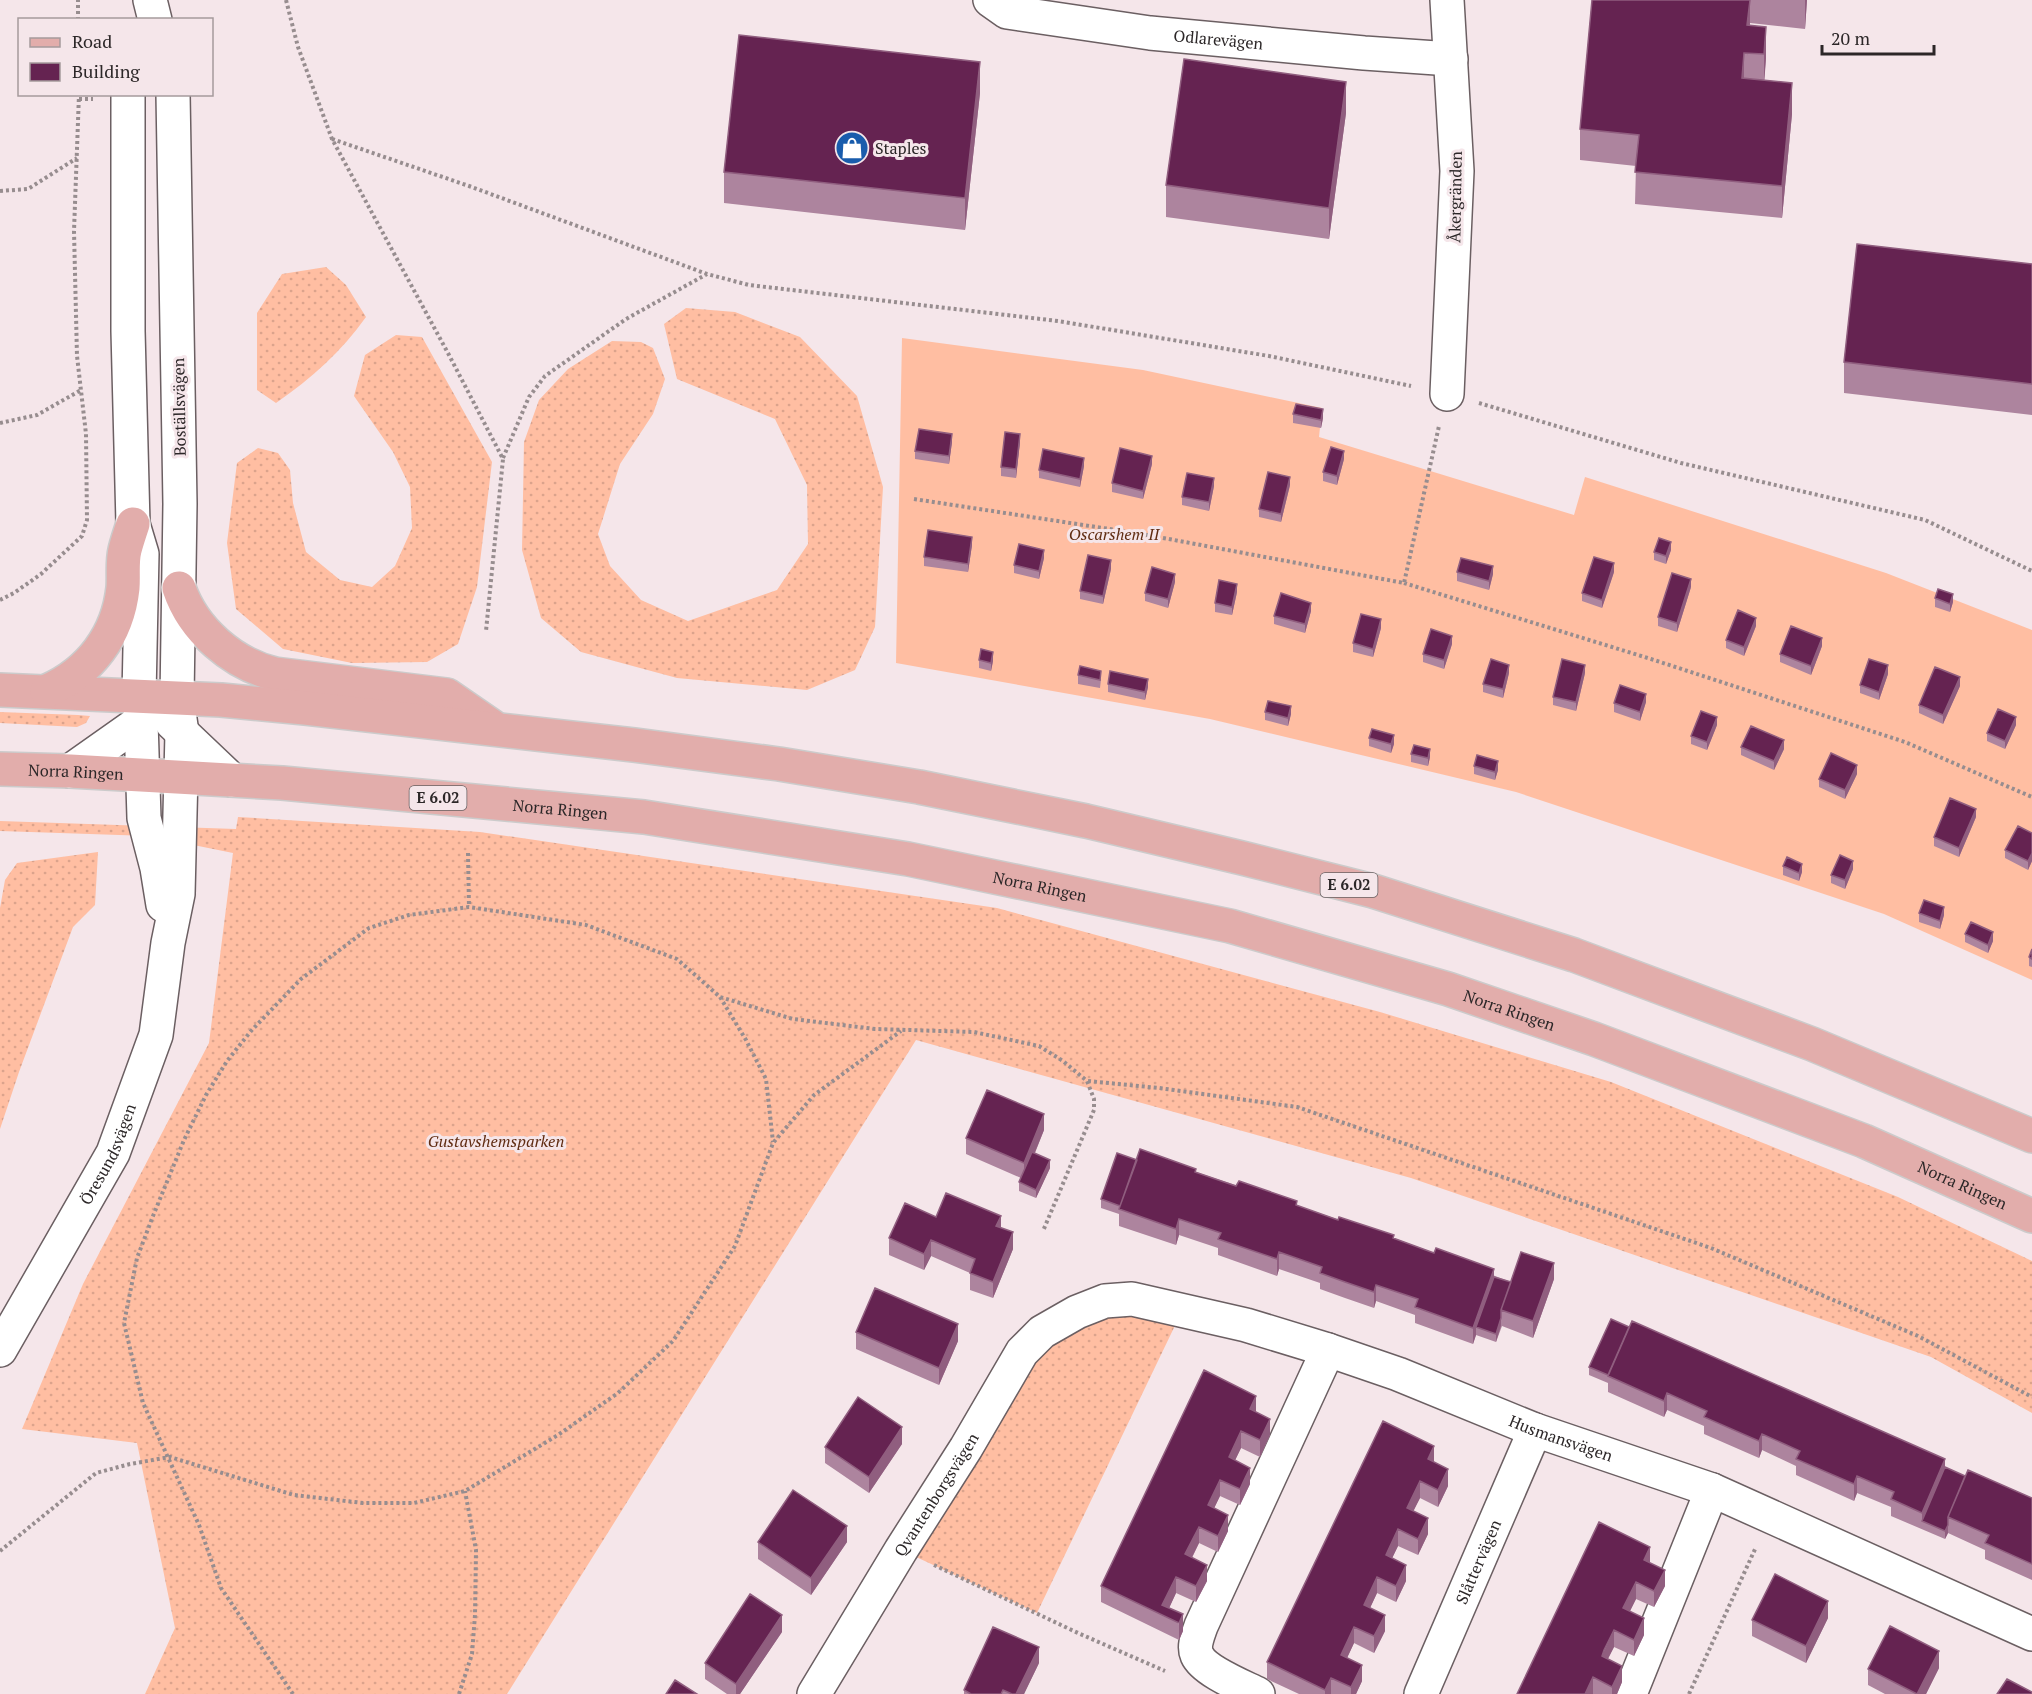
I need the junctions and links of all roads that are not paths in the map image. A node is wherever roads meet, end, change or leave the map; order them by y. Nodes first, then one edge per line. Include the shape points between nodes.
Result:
1 (148, 0) edge
2 (990, 0) edge
3 (1447, 0) edge
4 (144, 18) edge
5 (153, 18) edge
6 (1451, 59) junction
7 (128, 96) edge
8 (173, 96) edge
9 (1447, 394) road end
10 (133, 524) junction
11 (179, 588) junction
12 (0, 690) edge
13 (47, 691) junction
14 (153, 706) junction
15 (496, 729) junction
16 (182, 733) junction
17 (0, 769) edge
18 (70, 771) junction
19 (142, 775) junction
20 (180, 777) junction
21 (232, 780) junction
22 (168, 943) junction
23 (2032, 1136) edge
24 (2032, 1216) edge
25 (1077, 1312) joint
26 (0, 1350) edge
27 (1328, 1350) junction
28 (1536, 1430) junction
29 (1712, 1490) junction
30 (2032, 1634) edge
31 (814, 1694) edge
32 (1258, 1694) edge
33 (1420, 1694) edge
34 (1630, 1694) edge

1 - 4 street
1 - 5 street
2 - 6 street, Odlarevägen via 1007,12 1150,33
3 - 6 street, Åkergränden
6 - 9 street, Åkergränden via 1457,171
7 - 10 street
8 - 11 street, Boställsvägen
10 - 13 main road via 124,552 118,613 109,635 82,670
10 - 14 street via 142,554
11 - 14 street, Boställsvägen
11 - 15 main road via 185,605 209,635 257,670 447,695
12 - 13 main road, E 6.02
13 - 14 main road, E 6.02
14 - 15 main road, E 6.02 via 305,708
14 - 16 street, Öresundsvägen
14 - 18 street
14 - 19 street, Öresundsvägen
15 - 23 main road, E 6.02 via 779,764 918,787 1086,821 1373,891 1574,955 1718,1007
16 - 20 street, Öresundsvägen
16 - 21 street
17 - 18 main road, Norra Ringen / E 6.02
18 - 19 main road, Norra Ringen / E 6.02
19 - 20 main road, Norra Ringen / E 6.02
19 - 22 street, Öresundsvägen via 144,818 157,868
20 - 21 main road, Norra Ringen / E 6.02
20 - 22 street, Öresundsvägen via 177,894
21 - 24 main road, Norra Ringen / E 6.02 via 644,817 909,859 1230,927 1448,989 1594,1039 1864,1141
22 - 26 street, Öresundsvägen via 156,1035 113,1153
25 - 27 street, Husmansvägen via 1105,1301 1132,1299 1246,1325
25 - 31 street, Qvantenborgsvägen via 1042,1332 1022,1352
27 - 28 street, Husmansvägen
27 - 32 street via 1195,1643 1197,1655 1204,1663
28 - 29 street, Husmansvägen
28 - 33 street, Slåttervägen
29 - 30 street, Husmansvägen
29 - 34 street

